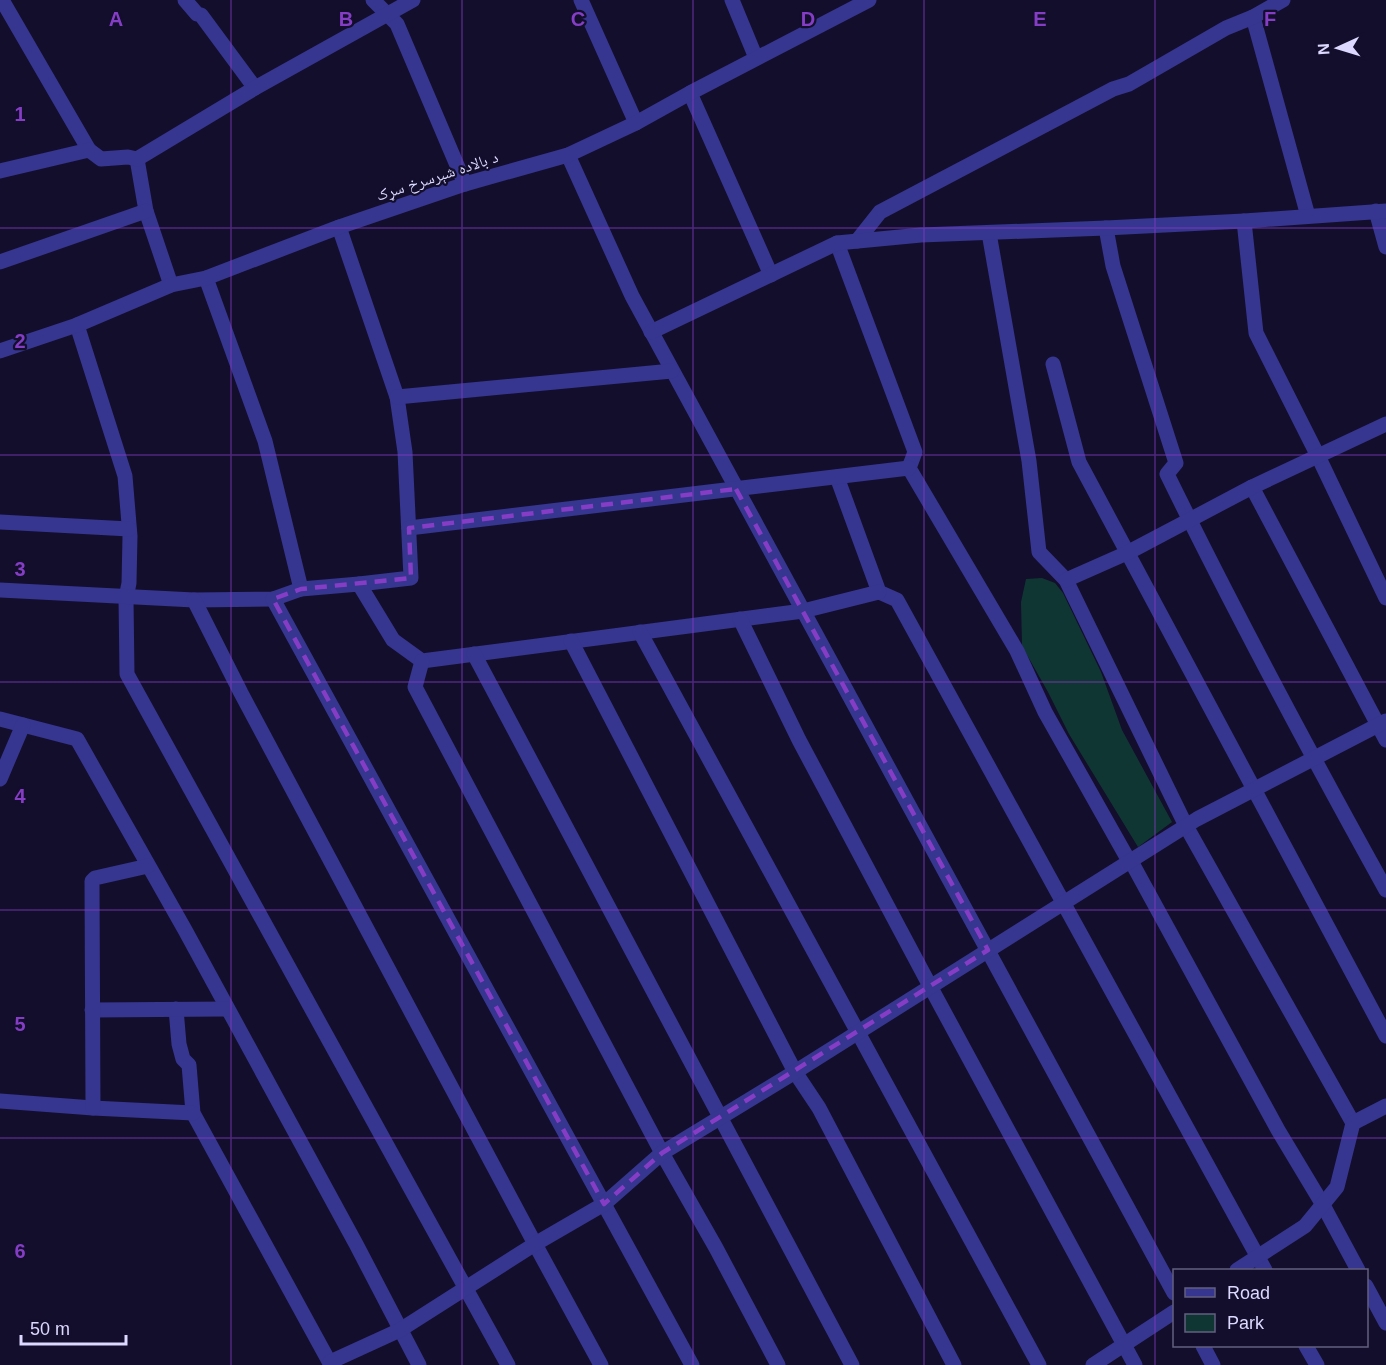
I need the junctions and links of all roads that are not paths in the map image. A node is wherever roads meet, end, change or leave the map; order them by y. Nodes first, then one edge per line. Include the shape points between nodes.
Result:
1 (2, 0) edge
2 (185, 0) edge
3 (373, 0) edge
4 (413, 0) edge
5 (581, 0) edge
6 (732, 0) edge
7 (868, 0) edge
8 (1283, 0) edge
9 (388, 14) junction
10 (1253, 16) junction
11 (15, 23) junction
12 (0, 26) edge
13 (756, 58) junction
14 (255, 88) junction
15 (690, 93) junction
16 (636, 123) junction
17 (89, 150) junction
18 (568, 155) junction
19 (137, 159) junction
20 (0, 171) edge
21 (465, 184) junction
22 (146, 211) junction
23 (1381, 211) edge
24 (1308, 216) junction
25 (1244, 220) junction
26 (339, 227) junction
27 (1106, 228) junction
28 (989, 233) junction
29 (857, 242) junction
30 (837, 243) junction
31 (1386, 247) edge
32 (0, 262) edge
33 (771, 275) junction
34 (206, 278) junction
35 (171, 285) junction
36 (77, 325) junction
37 (651, 332) junction
38 (0, 351) edge
39 (1053, 364) dead end
40 (672, 371) junction
41 (398, 397) junction
42 (1386, 424) edge
43 (1317, 456) junction
44 (909, 468) junction
45 (837, 477) junction
46 (1252, 487) junction
47 (736, 489) junction
48 (1190, 520) junction
49 (0, 522) edge
50 (409, 528) junction
51 (129, 529) junction
52 (1127, 553) junction
53 (1066, 580) junction
54 (359, 584) junction
55 (302, 589) junction
56 (0, 590) edge
57 (879, 592) junction
58 (126, 598) junction
59 (1386, 598) edge
60 (273, 599) junction
61 (194, 600) junction
62 (803, 611) junction
63 (740, 619) junction
64 (640, 632) junction
65 (571, 641) junction
66 (474, 654) junction
67 (422, 661) junction
68 (0, 719) edge
69 (1382, 723) edge
70 (23, 725) junction
71 (1386, 740) edge
72 (1313, 759) junction
73 (0, 779) edge
74 (1254, 790) junction
75 (1186, 826) junction
76 (1130, 861) junction
77 (148, 866) junction
78 (1386, 890) edge
79 (1062, 903) junction
80 (988, 950) junction
81 (930, 986) junction
82 (176, 1009) junction
83 (227, 1009) junction
84 (92, 1010) junction
85 (857, 1031) junction
86 (1386, 1036) edge
87 (795, 1071) junction
88 (0, 1101) edge
89 (1386, 1106) edge
90 (93, 1108) junction
91 (194, 1113) junction
92 (720, 1117) junction
93 (1353, 1123) junction
94 (662, 1153) junction
95 (604, 1203) junction
96 (1323, 1205) junction
97 (535, 1244) junction
98 (1261, 1264) edge
99 (1241, 1269) edge
100 (1357, 1269) edge
101 (466, 1288) junction
102 (1368, 1290) edge
103 (1173, 1291) edge
104 (1173, 1313) edge
105 (1386, 1323) edge
106 (400, 1329) junction
107 (1124, 1345) junction
108 (1204, 1347) edge
109 (1307, 1347) edge
110 (330, 1364) edge
111 (419, 1365) edge
112 (508, 1365) edge
113 (601, 1365) edge
114 (692, 1365) edge
115 (778, 1365) edge
116 (852, 1365) edge
117 (954, 1365) edge
118 (1039, 1365) edge
119 (1093, 1365) edge
120 (1135, 1365) edge
121 (1214, 1365) edge
122 (1317, 1365) edge

1 - 11 street
2 - 14 street via 201,15
3 - 9 street
4 - 9 street
5 - 16 street
6 - 13 street
7 - 13 street, د بالاده شېرسرخ سړک
8 - 10 street
9 - 14 street
9 - 21 street via 397,24
10 - 24 street
10 - 29 street via 880,212
11 - 12 street
11 - 17 street
13 - 15 street, د بالاده شېرسرخ سړک
14 - 19 street
15 - 16 street, د بالاده شېرسرخ سړک
15 - 33 street
16 - 18 street, د بالاده شېرسرخ سړک
17 - 19 street via 101,159
17 - 20 street
18 - 21 street, د بالاده شېرسرخ سړک
18 - 37 street
19 - 22 street
21 - 26 street, د بالاده شېرسرخ سړک
22 - 32 street
22 - 35 street
23 - 24 street
23 - 31 street
24 - 25 street
25 - 27 street
25 - 43 street via 1256,333
26 - 34 street, د بالاده شېرسرخ سړک
26 - 41 street
27 - 28 street
27 - 48 street via 1113,266 1176,463 1167,474
28 - 29 street
28 - 53 street via 1029,461 1039,552
29 - 30 street
30 - 33 street
30 - 44 street via 915,452
33 - 37 street
34 - 35 street, د بالاده شېرسرخ سړک
34 - 55 street via 265,441
35 - 36 street, د بالاده شېرسرخ سړک
36 - 38 street, د بالاده شېرسرخ سړک
36 - 51 street via 125,476
37 - 40 street
39 - 52 street via 1079,462
40 - 41 street
40 - 47 street
41 - 50 street
42 - 43 street
43 - 46 street
43 - 59 street
44 - 45 street
44 - 76 street via 1017,651 1045,712
45 - 47 street
45 - 57 street
46 - 48 street
46 - 69 street
47 - 50 street
47 - 62 street
48 - 52 street
48 - 72 street
49 - 51 street
50 - 54 street via 411,578
51 - 58 street
52 - 53 street
52 - 74 street
53 - 75 street
54 - 55 street
54 - 67 street via 393,640
55 - 60 street
56 - 58 street
57 - 62 street
57 - 79 street via 897,600
58 - 61 street
58 - 101 street via 127,674
60 - 61 street
60 - 95 street
61 - 97 street
62 - 63 street
62 - 80 street
63 - 64 street
63 - 81 street via 799,740
64 - 65 street
64 - 85 street
65 - 66 street
65 - 87 street
66 - 67 street
66 - 92 street
67 - 94 street via 415,687
68 - 70 street
69 - 71 street
69 - 72 street
70 - 73 street
70 - 77 street via 77,739
72 - 74 street
72 - 78 street
74 - 75 street
74 - 86 street
75 - 76 street
75 - 93 street
76 - 79 street
76 - 96 street
77 - 83 street
77 - 84 street via 92,881
79 - 80 street
79 - 98 street
80 - 81 street
80 - 103 street
81 - 85 street
81 - 107 street
82 - 83 street
82 - 84 street
82 - 91 street via 179,1044 189,1065
83 - 106 street
84 - 90 street
85 - 87 street
85 - 118 street
87 - 92 street
87 - 117 street via 819,1108
88 - 90 street
89 - 93 street
90 - 91 street
91 - 110 street
92 - 94 street
92 - 116 street
93 - 96 street via 1337,1187
94 - 95 street
94 - 115 street
95 - 97 street
95 - 114 street
96 - 98 street
96 - 100 street
97 - 101 street
97 - 113 street
98 - 99 street
101 - 106 street
101 - 112 street
102 - 105 street
104 - 107 street
106 - 110 street
106 - 111 street
107 - 119 street
107 - 120 street
108 - 121 street
109 - 122 street

